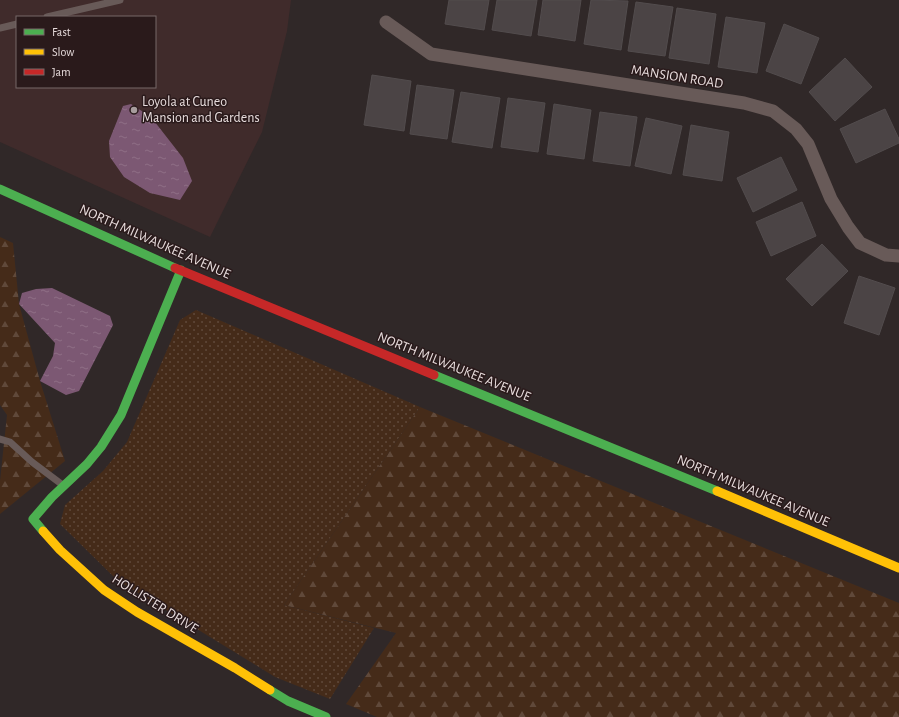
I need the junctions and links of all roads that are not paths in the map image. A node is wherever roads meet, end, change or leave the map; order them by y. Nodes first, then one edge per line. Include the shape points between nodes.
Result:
1 (120, 0) edge
2 (51, 16) edge
3 (386, 22) dead end
4 (16, 24) edge
5 (0, 28) edge
6 (0, 189) edge
7 (899, 256) edge
8 (181, 270) junction
9 (0, 439) edge
10 (64, 486) junction
11 (899, 568) edge
12 (326, 717) edge

1 - 2 lane
3 - 7 street, MANSION ROAD via 431,54 744,103 773,111 796,129 808,144 831,199 860,243 886,255
4 - 5 lane
6 - 8 main road, NORTH MILWAUKEE AVENUE
8 - 10 main road, HOLLISTER DRIVE via 121,415 101,447
8 - 11 main road, NORTH MILWAUKEE AVENUE via 736,498
9 - 10 lane via 10,442
10 - 12 main road, HOLLISTER DRIVE via 34,519 60,550 104,590 299,709

